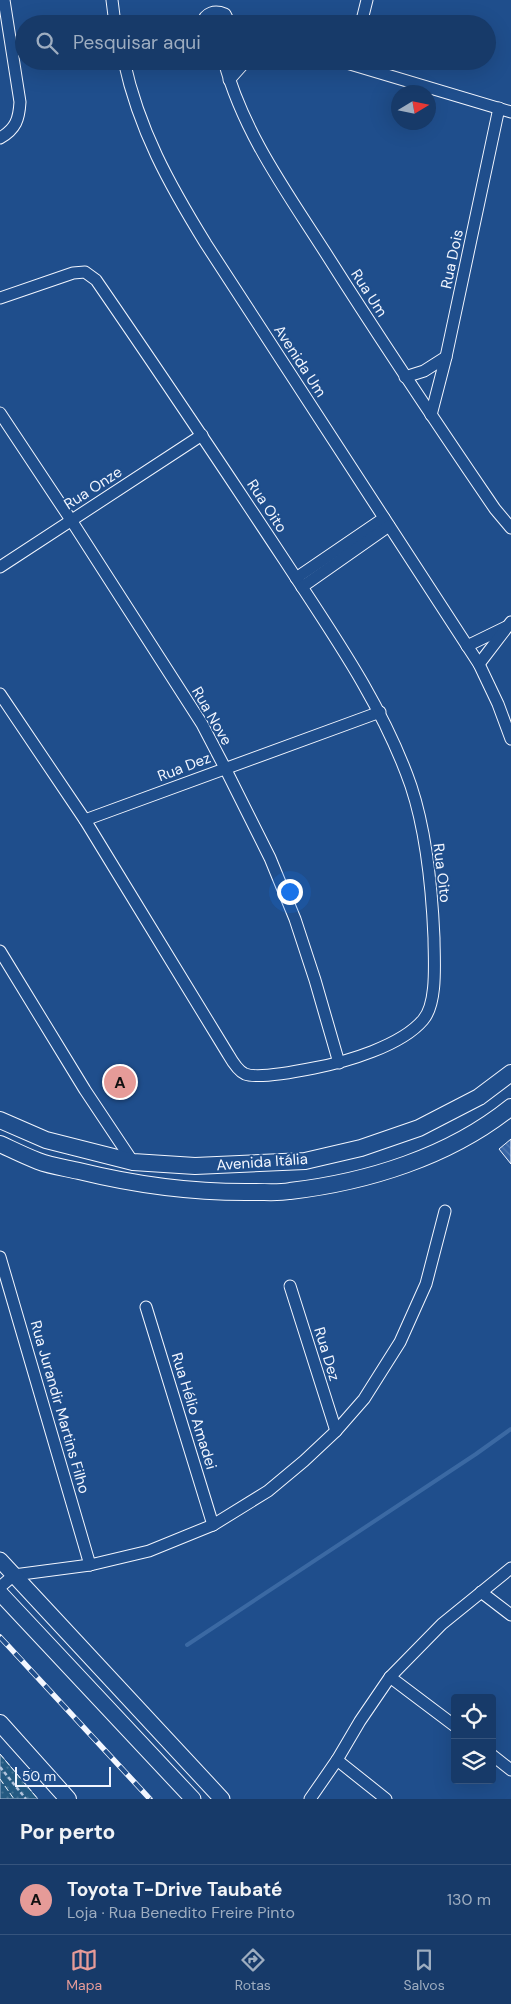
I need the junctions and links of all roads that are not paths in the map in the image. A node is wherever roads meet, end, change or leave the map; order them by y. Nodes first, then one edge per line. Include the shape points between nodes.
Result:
1 (4, 0) edge
2 (112, 0) edge
3 (367, 0) edge
4 (114, 15) edge
5 (207, 15) edge
6 (226, 15) edge
7 (363, 15) edge
8 (126, 70) edge
9 (226, 70) edge
10 (238, 70) edge
11 (373, 70) edge
12 (229, 80) junction
13 (499, 108) junction
14 (511, 112) edge
15 (0, 138) edge
16 (0, 298) edge
17 (446, 357) junction
18 (405, 377) junction
19 (0, 413) edge
20 (431, 415) junction
21 (202, 435) junction
22 (72, 520) junction
23 (386, 522) junction
24 (511, 528) edge
25 (0, 567) edge
26 (299, 582) junction
27 (510, 624) edge
28 (467, 646) junction
29 (479, 664) junction
30 (0, 694) edge
31 (498, 704) junction
32 (380, 712) junction
33 (511, 717) edge
34 (511, 739) edge
35 (225, 768) junction
36 (84, 820) junction
37 (0, 951) edge
38 (338, 1063) junction
39 (511, 1073) edge
40 (511, 1107) edge
41 (0, 1120) edge
42 (0, 1144) edge
43 (133, 1162) junction
44 (446, 1211) dead end
45 (0, 1257) edge
46 (290, 1286) dead end
47 (146, 1307) dead end
48 (336, 1431) junction
49 (213, 1525) junction
50 (0, 1560) edge
51 (90, 1565) junction
52 (511, 1568) edge
53 (14, 1576) junction
54 (0, 1587) edge
55 (481, 1592) junction
56 (0, 1593) edge
57 (511, 1616) edge
58 (390, 1677) junction
59 (0, 1723) edge
60 (451, 1723) edge
61 (496, 1758) edge
62 (337, 1760) junction
63 (511, 1770) edge
64 (68, 1799) edge
65 (192, 1799) edge
66 (222, 1799) edge
67 (310, 1799) edge
68 (386, 1799) edge

1 - 15 street via 20,102 19,118 12,129
2 - 4 street
3 - 7 street
5 - 6 street via 218,11
8 - 23 street, Avenida Um via 146,135 174,191
9 - 12 street, Rua Um
10 - 12 street
11 - 13 street
12 - 18 street, Rua Um via 244,118 268,163
13 - 14 street
13 - 17 street, Rua Dois
16 - 21 street, Rua Oito via 60,277 85,272 96,280
17 - 18 street via 424,371
17 - 20 street, Rua Dois
18 - 20 street, Rua Um
19 - 22 street, Rua Nove
20 - 24 street, Rua Um
21 - 22 street, Rua Onze
21 - 26 street, Rua Oito
22 - 25 street, Rua Onze
22 - 35 street, Rua Nove via 202,724
23 - 26 street
23 - 28 street, Avenida Um
26 - 32 street, Rua Oito
27 - 28 street
27 - 29 street
28 - 29 street, Avenida Um
29 - 31 street, Avenida Um
30 - 36 street, Rua Oito
31 - 33 street
31 - 34 street
32 - 35 street, Rua Dez
32 - 38 street, Rua Oito via 412,788 426,854 433,916 434,991 426,1018 409,1034
35 - 36 street, Rua Dez
35 - 38 street, Rua Nove via 270,858 295,919
36 - 38 street, Rua Oito via 236,1066 245,1074 263,1075
37 - 43 street
39 - 43 main road, Avenida Itália via 463,1106 419,1128 361,1148 305,1160 252,1164 195,1166
40 - 42 main road, Avenida Itália via 453,1144 424,1158 330,1185 288,1192 234,1193 132,1183 40,1162
41 - 43 main road, Avenida Itália via 46,1140
44 - 48 street via 426,1284 400,1342 364,1399
45 - 51 street, Rua Jurandir Martins Filho
46 - 48 street, Rua Dez
47 - 49 street, Rua Hélio Amadei
48 - 49 street via 268,1491
49 - 51 street via 150,1551
50 - 53 street
51 - 53 street
52 - 55 street
53 - 54 street
53 - 66 street
55 - 57 street
55 - 58 street via 442,1624
56 - 65 street
58 - 60 street
58 - 62 street
59 - 64 main road
61 - 63 street
62 - 67 street
62 - 68 street

